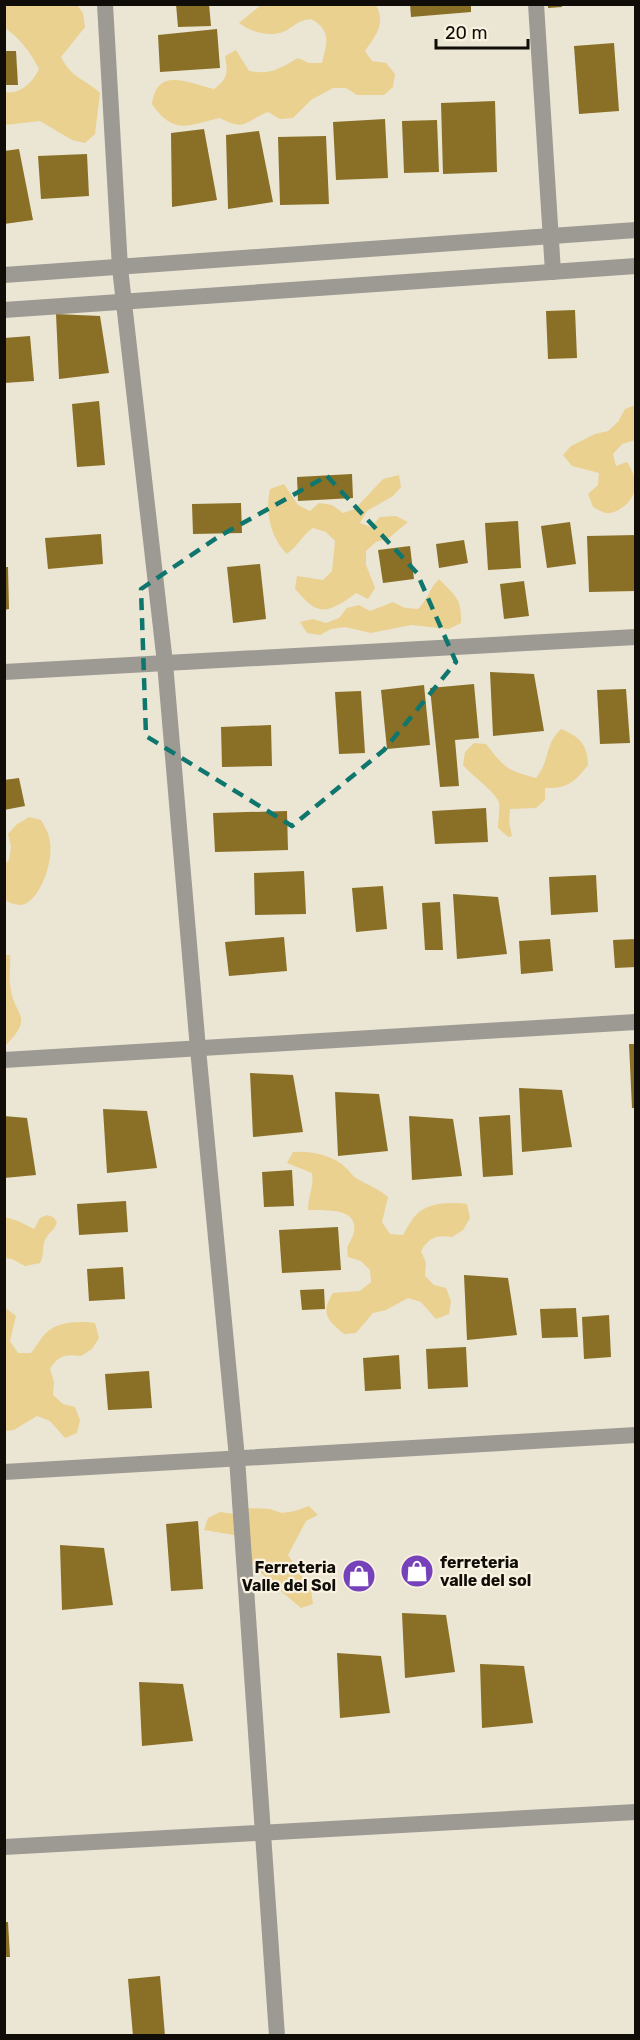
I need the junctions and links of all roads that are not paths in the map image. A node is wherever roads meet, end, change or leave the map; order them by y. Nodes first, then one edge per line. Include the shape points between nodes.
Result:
1 (105, 4) edge
2 (536, 4) edge
3 (636, 230) edge
4 (549, 237) junction
5 (636, 266) edge
6 (120, 268) junction
7 (553, 272) junction
8 (4, 275) edge
9 (124, 302) junction
10 (4, 310) edge
11 (636, 638) edge
12 (165, 663) junction
13 (4, 672) edge
14 (636, 1022) edge
15 (198, 1048) junction
16 (4, 1060) edge
17 (636, 1435) edge
18 (237, 1458) junction
19 (4, 1472) edge
20 (636, 1812) edge
21 (263, 1833) junction
22 (4, 1847) edge
23 (277, 2036) edge

1 - 6 street
2 - 4 street
3 - 4 street
4 - 6 street
4 - 7 street
5 - 7 street
6 - 8 street
6 - 9 street
7 - 9 street
9 - 10 street
9 - 12 street
11 - 12 street
12 - 13 street
12 - 15 street
14 - 15 street
15 - 16 street
15 - 18 street
17 - 18 street
18 - 19 street
18 - 21 street
20 - 21 street
21 - 22 street
21 - 23 street

